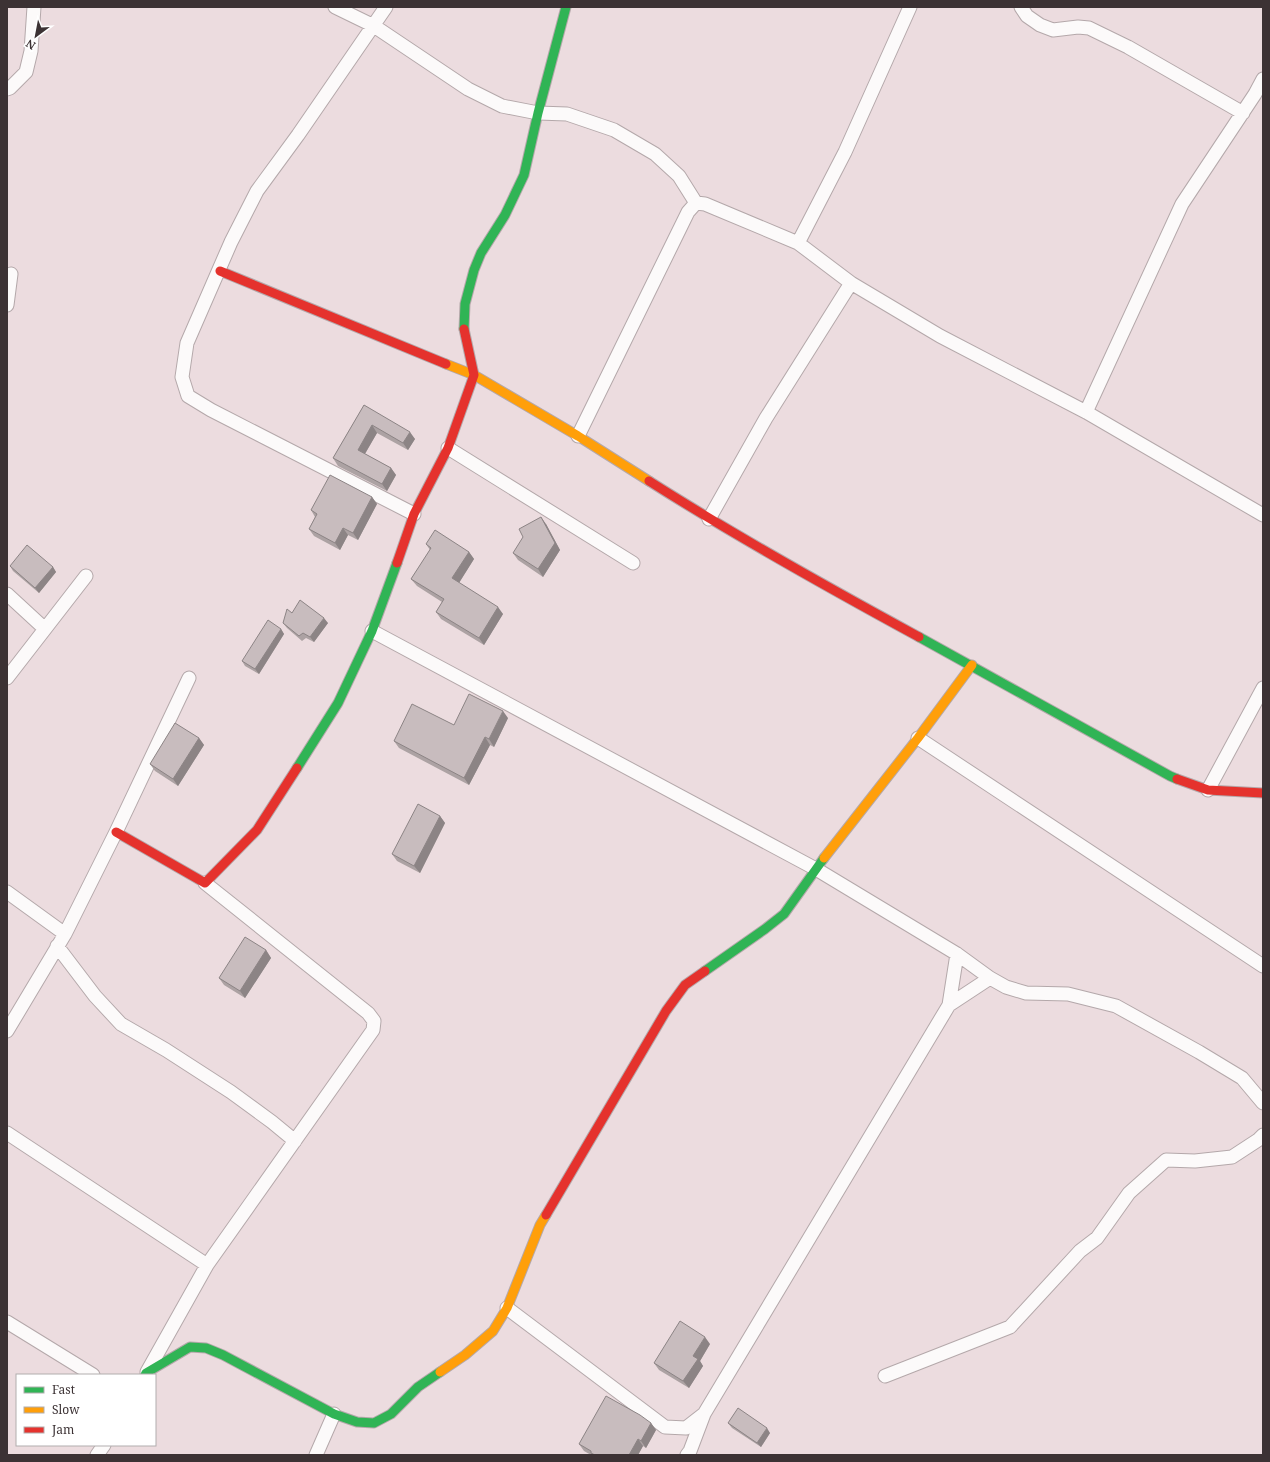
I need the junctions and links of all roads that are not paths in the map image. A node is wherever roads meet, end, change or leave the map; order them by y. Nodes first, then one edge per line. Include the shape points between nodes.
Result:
1 (34, 7) edge
2 (336, 7) edge
3 (386, 7) edge
4 (566, 7) edge
5 (910, 7) edge
6 (1021, 7) edge
7 (374, 26) junction
8 (1263, 79) edge
9 (7, 89) edge
10 (1259, 96) edge
11 (538, 113) junction
12 (1243, 113) junction
13 (696, 203) junction
14 (798, 244) junction
15 (220, 271) junction
16 (11, 274) dead end
17 (851, 283) junction
18 (7, 305) edge
19 (474, 375) junction
20 (1086, 412) junction
21 (578, 436) junction
22 (448, 448) junction
23 (414, 514) junction
24 (1263, 515) edge
25 (709, 519) junction
26 (633, 563) dead end
27 (86, 576) dead end
28 (7, 594) edge
29 (45, 629) junction
30 (372, 632) junction
31 (972, 665) junction
32 (7, 678) edge
33 (189, 678) dead end
34 (1263, 688) edge
35 (918, 738) junction
36 (1208, 790) junction
37 (1263, 793) edge
38 (116, 832) junction
39 (816, 870) junction
40 (205, 883) junction
41 (7, 892) edge
42 (65, 934) junction
43 (57, 946) junction
44 (957, 954) junction
45 (1263, 966) edge
46 (990, 978) junction
47 (949, 1005) junction
48 (7, 1031) edge
49 (1263, 1103) edge
50 (7, 1133) edge
51 (1263, 1135) edge
52 (295, 1141) junction
53 (207, 1265) junction
54 (507, 1308) junction
55 (7, 1322) edge
56 (91, 1374) edge
57 (146, 1374) edge
58 (885, 1376) dead end
59 (334, 1414) junction
60 (704, 1414) junction
61 (103, 1446) edge
62 (97, 1455) edge
63 (316, 1455) edge
64 (687, 1455) edge

1 - 9 street via 31,51 26,72
2 - 7 street
3 - 7 street
4 - 11 street
5 - 14 street via 844,152
6 - 12 street via 1027,16 1053,30 1089,28 1128,47
7 - 11 street via 468,88 502,106
7 - 15 street via 257,191 231,242
8 - 10 street
10 - 12 street
11 - 13 street via 567,114 614,130 655,154 679,176
11 - 19 street via 524,175 505,214 481,253 465,304 463,326
12 - 20 street via 1182,204
13 - 14 street via 705,204
13 - 21 street via 688,212
14 - 17 street
15 - 19 street
15 - 23 street via 187,343 182,377 188,396
16 - 18 street
17 - 20 street via 940,336
17 - 25 street via 766,418
19 - 21 street
19 - 22 street
20 - 24 street
21 - 25 street
22 - 23 street
22 - 26 street
23 - 30 street
25 - 31 street via 821,584
27 - 29 street
28 - 29 street
29 - 32 street
30 - 39 street
30 - 40 street via 338,703 257,830
31 - 35 street
31 - 36 street via 1170,776
33 - 38 street
34 - 36 street
35 - 39 street
35 - 45 street
36 - 37 street
38 - 40 street
38 - 42 street
39 - 44 street
39 - 54 street via 784,914 685,985 666,1011 540,1225
40 - 52 street via 368,1013 374,1021 373,1030
41 - 42 street
42 - 43 street
43 - 48 street
43 - 52 street via 95,996 121,1024 231,1092
44 - 46 street
44 - 47 street
46 - 47 street
46 - 49 street via 1006,987 1026,993 1068,994 1116,1006 1242,1078
47 - 60 street
50 - 53 street
51 - 58 street via 1232,1157 1194,1161 1166,1160 1129,1192 1097,1238 1080,1251 1010,1327
52 - 53 street
53 - 57 street
54 - 59 street via 487,1336 465,1355 418,1387 390,1414 374,1423 357,1422
54 - 60 street via 665,1427 686,1428
55 - 56 street
57 - 59 street via 190,1347 206,1348
59 - 63 street
60 - 64 street
61 - 62 street

